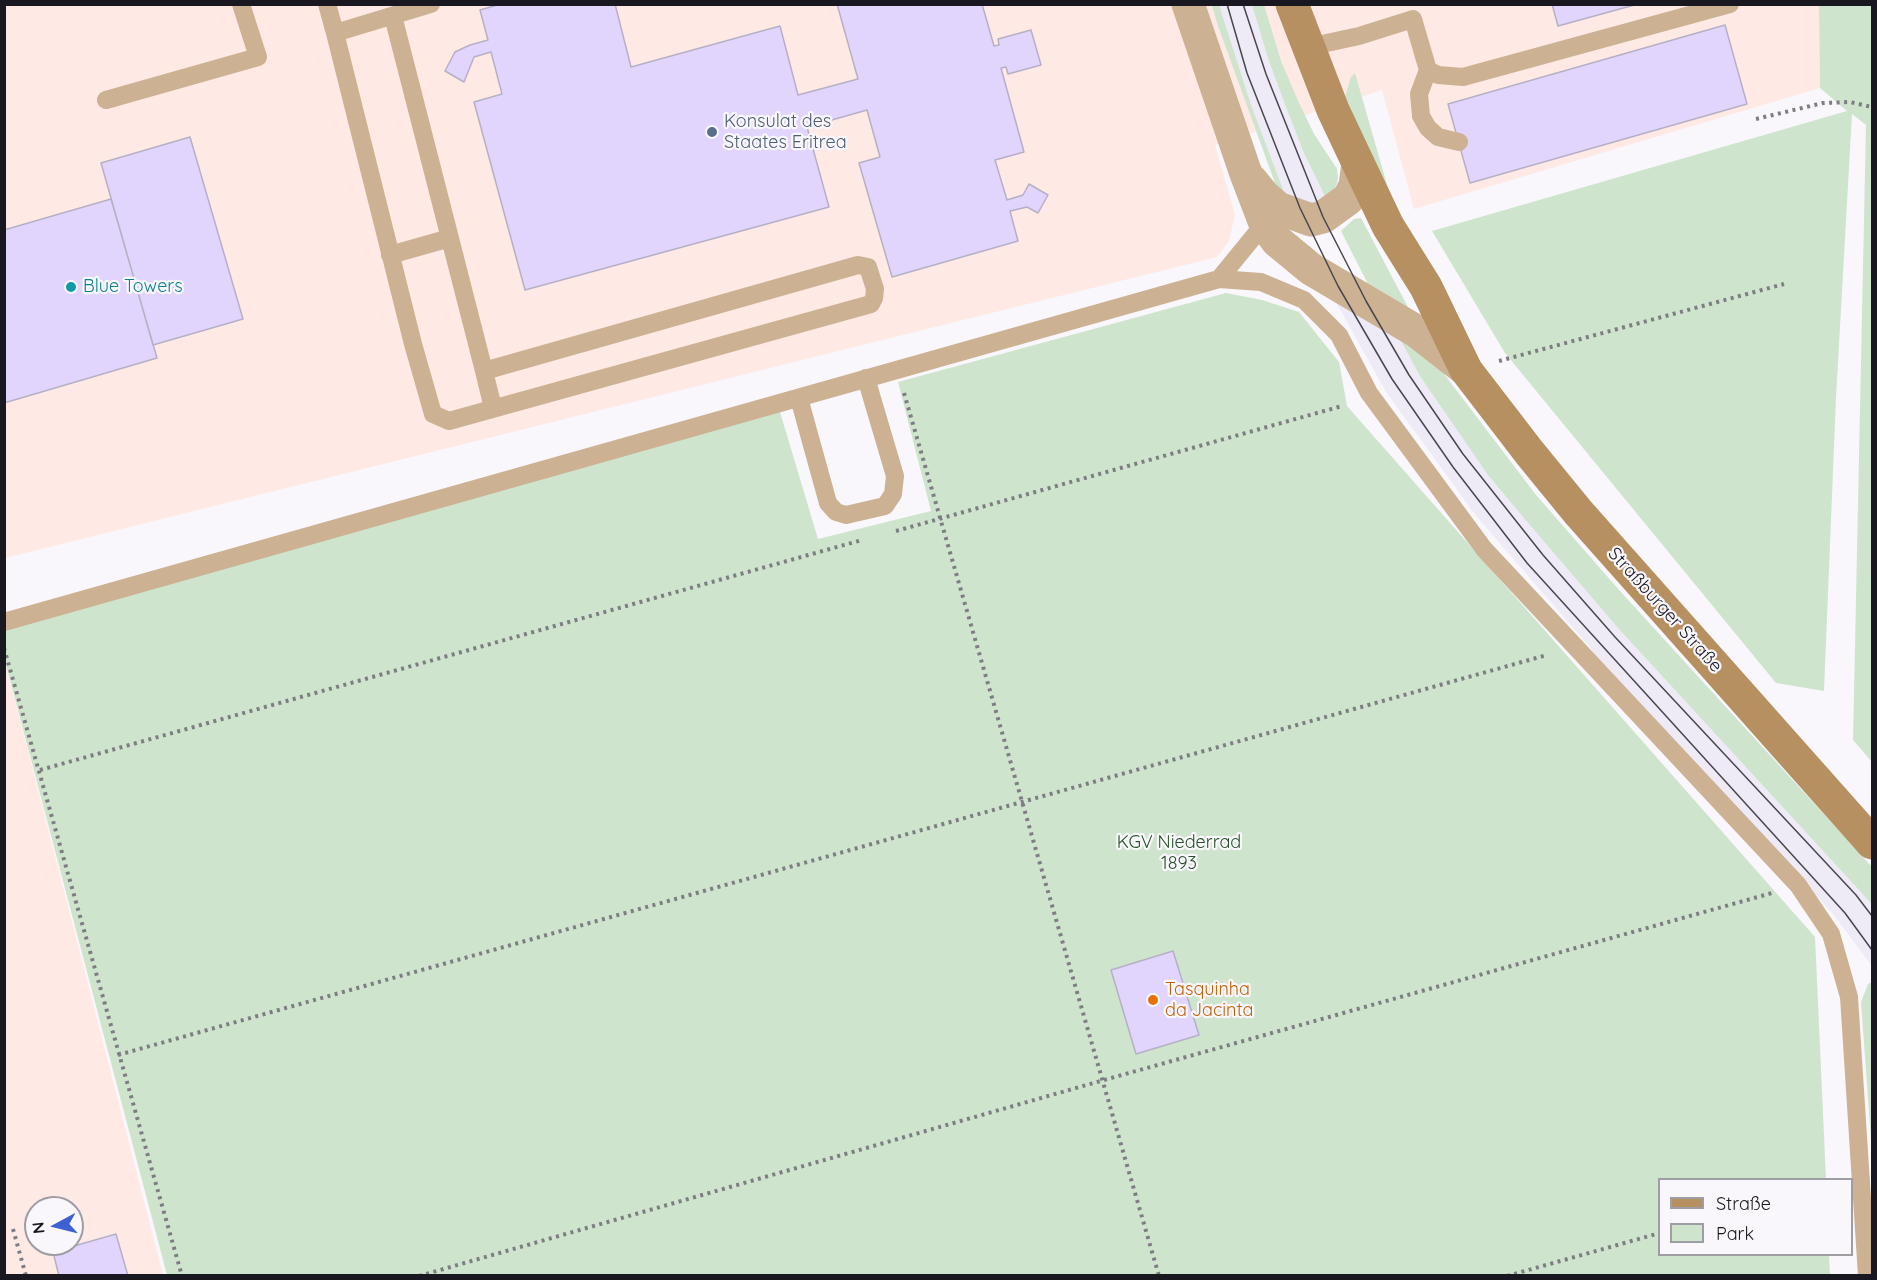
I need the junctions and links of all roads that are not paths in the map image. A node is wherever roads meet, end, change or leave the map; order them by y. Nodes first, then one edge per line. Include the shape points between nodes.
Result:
1 (242, 4) edge
2 (327, 4) edge
3 (431, 4) edge
4 (1188, 4) edge
5 (1292, 4) edge
6 (1730, 4) edge
7 (1411, 12) edge
8 (393, 16) junction
9 (335, 33) junction
10 (1308, 47) junction
11 (1428, 70) junction
12 (106, 100) dead end
13 (1460, 142) dead end
14 (1358, 164) junction
15 (1245, 171) junction
16 (1266, 226) junction
17 (450, 238) junction
18 (390, 255) junction
19 (1219, 279) junction
20 (1478, 367) junction
21 (484, 371) junction
22 (866, 378) junction
23 (799, 398) junction
24 (493, 408) junction
25 (4, 622) edge
26 (1872, 843) edge
27 (1867, 1275) edge

1 - 12 lane via 258,57
2 - 9 lane
3 - 8 lane
4 - 15 street, Straßburger Straße
5 - 10 main road, Straßburger Straße
6 - 11 lane via 1463,77
7 - 10 lane via 1359,36
7 - 11 lane
8 - 9 lane
8 - 17 lane
9 - 18 lane
10 - 14 main road, Straßburger Straße
11 - 13 lane via 1419,94 1421,116 1438,137
14 - 15 street, Straßburger Straße via 1355,186 1348,199 1323,217 1311,220 1278,207
14 - 20 main road, Straßburger Straße via 1388,225
15 - 16 street, Straßburger Straße
16 - 19 lane
16 - 20 street, Straßburger Straße via 1289,253 1311,269
17 - 18 lane
17 - 21 lane
18 - 24 lane via 433,414 449,421
19 - 22 lane
19 - 27 lane via 1261,282 1304,300 1339,335 1369,393 1484,549 1798,885 1831,934 1849,997
20 - 26 main road, Straßburger Straße via 1529,452 1578,512
21 - 24 lane
21 - 24 lane via 858,265 868,267 875,288 871,304
22 - 23 lane
22 - 23 lane via 895,476 893,494 885,506 846,515 836,512 828,503
23 - 25 lane

